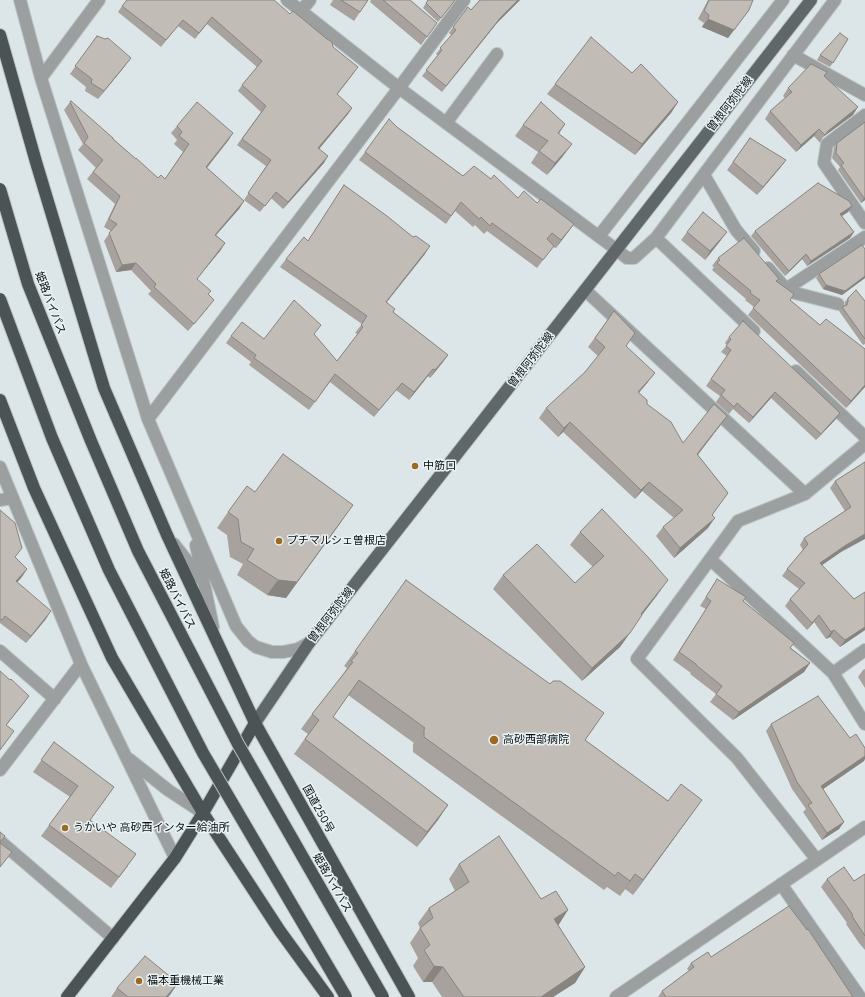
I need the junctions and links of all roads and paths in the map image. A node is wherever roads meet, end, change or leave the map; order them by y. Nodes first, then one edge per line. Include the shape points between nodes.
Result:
1 (20, 0) edge
2 (99, 0) edge
3 (287, 0) edge
4 (310, 0) edge
5 (464, 0) edge
6 (783, 0) edge
7 (811, 0) edge
8 (835, 0) edge
9 (302, 11) junction
10 (0, 35) edge
11 (497, 54) dead end
12 (793, 55) junction
13 (41, 78) junction
14 (399, 88) junction
15 (865, 95) edge
16 (865, 115) edge
17 (446, 123) junction
18 (704, 175) junction
19 (0, 189) edge
20 (865, 223) edge
21 (599, 236) junction
22 (865, 237) edge
23 (656, 238) junction
24 (616, 250) junction
25 (786, 289) junction
26 (585, 290) junction
27 (0, 299) edge
28 (838, 304) dead end
29 (760, 338) edge
30 (790, 365) edge
31 (0, 400) edge
32 (148, 419) junction
33 (865, 437) edge
34 (865, 444) edge
35 (0, 467) edge
36 (0, 474) edge
37 (805, 494) junction
38 (13, 498) junction
39 (0, 500) edge
40 (192, 521) junction
41 (167, 535) junction
42 (710, 559) junction
43 (204, 583) junction
44 (236, 626) junction
45 (214, 636) junction
46 (309, 643) junction
47 (865, 650) edge
48 (0, 651) edge
49 (81, 664) junction
50 (833, 673) junction
51 (55, 698) junction
52 (255, 723) junction
53 (865, 724) edge
54 (126, 758) junction
55 (0, 770) edge
56 (203, 813) junction
57 (865, 827) edge
58 (0, 841) edge
59 (175, 858) junction
60 (817, 860) junction
61 (781, 884) junction
62 (113, 938) junction
63 (67, 997) edge
64 (328, 997) edge
65 (346, 997) edge
66 (383, 997) edge
67 (409, 997) edge
68 (616, 997) edge
69 (860, 997) edge

1 - 13 street
2 - 13 street
3 - 9 street
4 - 9 street
5 - 14 street
6 - 21 street
7 - 24 main road, 曽根阿弥陀線
8 - 12 street
9 - 14 street
10 - 41 highway, 国道250号 via 104,388
11 - 17 street
12 - 15 street
12 - 18 street
13 - 32 street
14 - 17 street
14 - 32 street
16 - 20 street via 827,144 824,164
17 - 21 street
18 - 23 street
18 - 25 street via 736,230
19 - 66 highway, 姫路バイパス, bridge via 28,284 138,551 238,744
21 - 24 street
22 - 25 street
23 - 24 street via 634,258 627,258
23 - 29 street
24 - 26 main road, 曽根阿弥陀線
25 - 28 street
26 - 37 street
26 - 46 main road, 曽根阿弥陀線
27 - 65 highway, bridge via 52,438 110,570 203,753
30 - 33 street
31 - 56 highway via 34,488 112,658
32 - 40 street
34 - 37 street
35 - 38 street
36 - 38 street
37 - 42 street via 738,521
38 - 39 street
38 - 49 street
40 - 43 street
40 - 44 street
41 - 43 street
41 - 45 highway, 国道250号
42 - 50 street
42 - 60 street via 637,659 737,758
43 - 44 street
43 - 45 street
44 - 46 street via 256,647 272,652 298,650
45 - 52 highway, 国道250号
46 - 52 main road, 曽根阿弥陀線
47 - 50 street
48 - 51 street
49 - 51 street
49 - 54 street
50 - 53 street
51 - 55 street
52 - 56 highway
52 - 67 highway, 国道250号
54 - 56 street
54 - 59 street
56 - 59 highway
56 - 64 highway via 280,932
57 - 60 street
58 - 62 street
59 - 62 highway
60 - 61 street
61 - 68 street
61 - 69 street
62 - 63 highway

